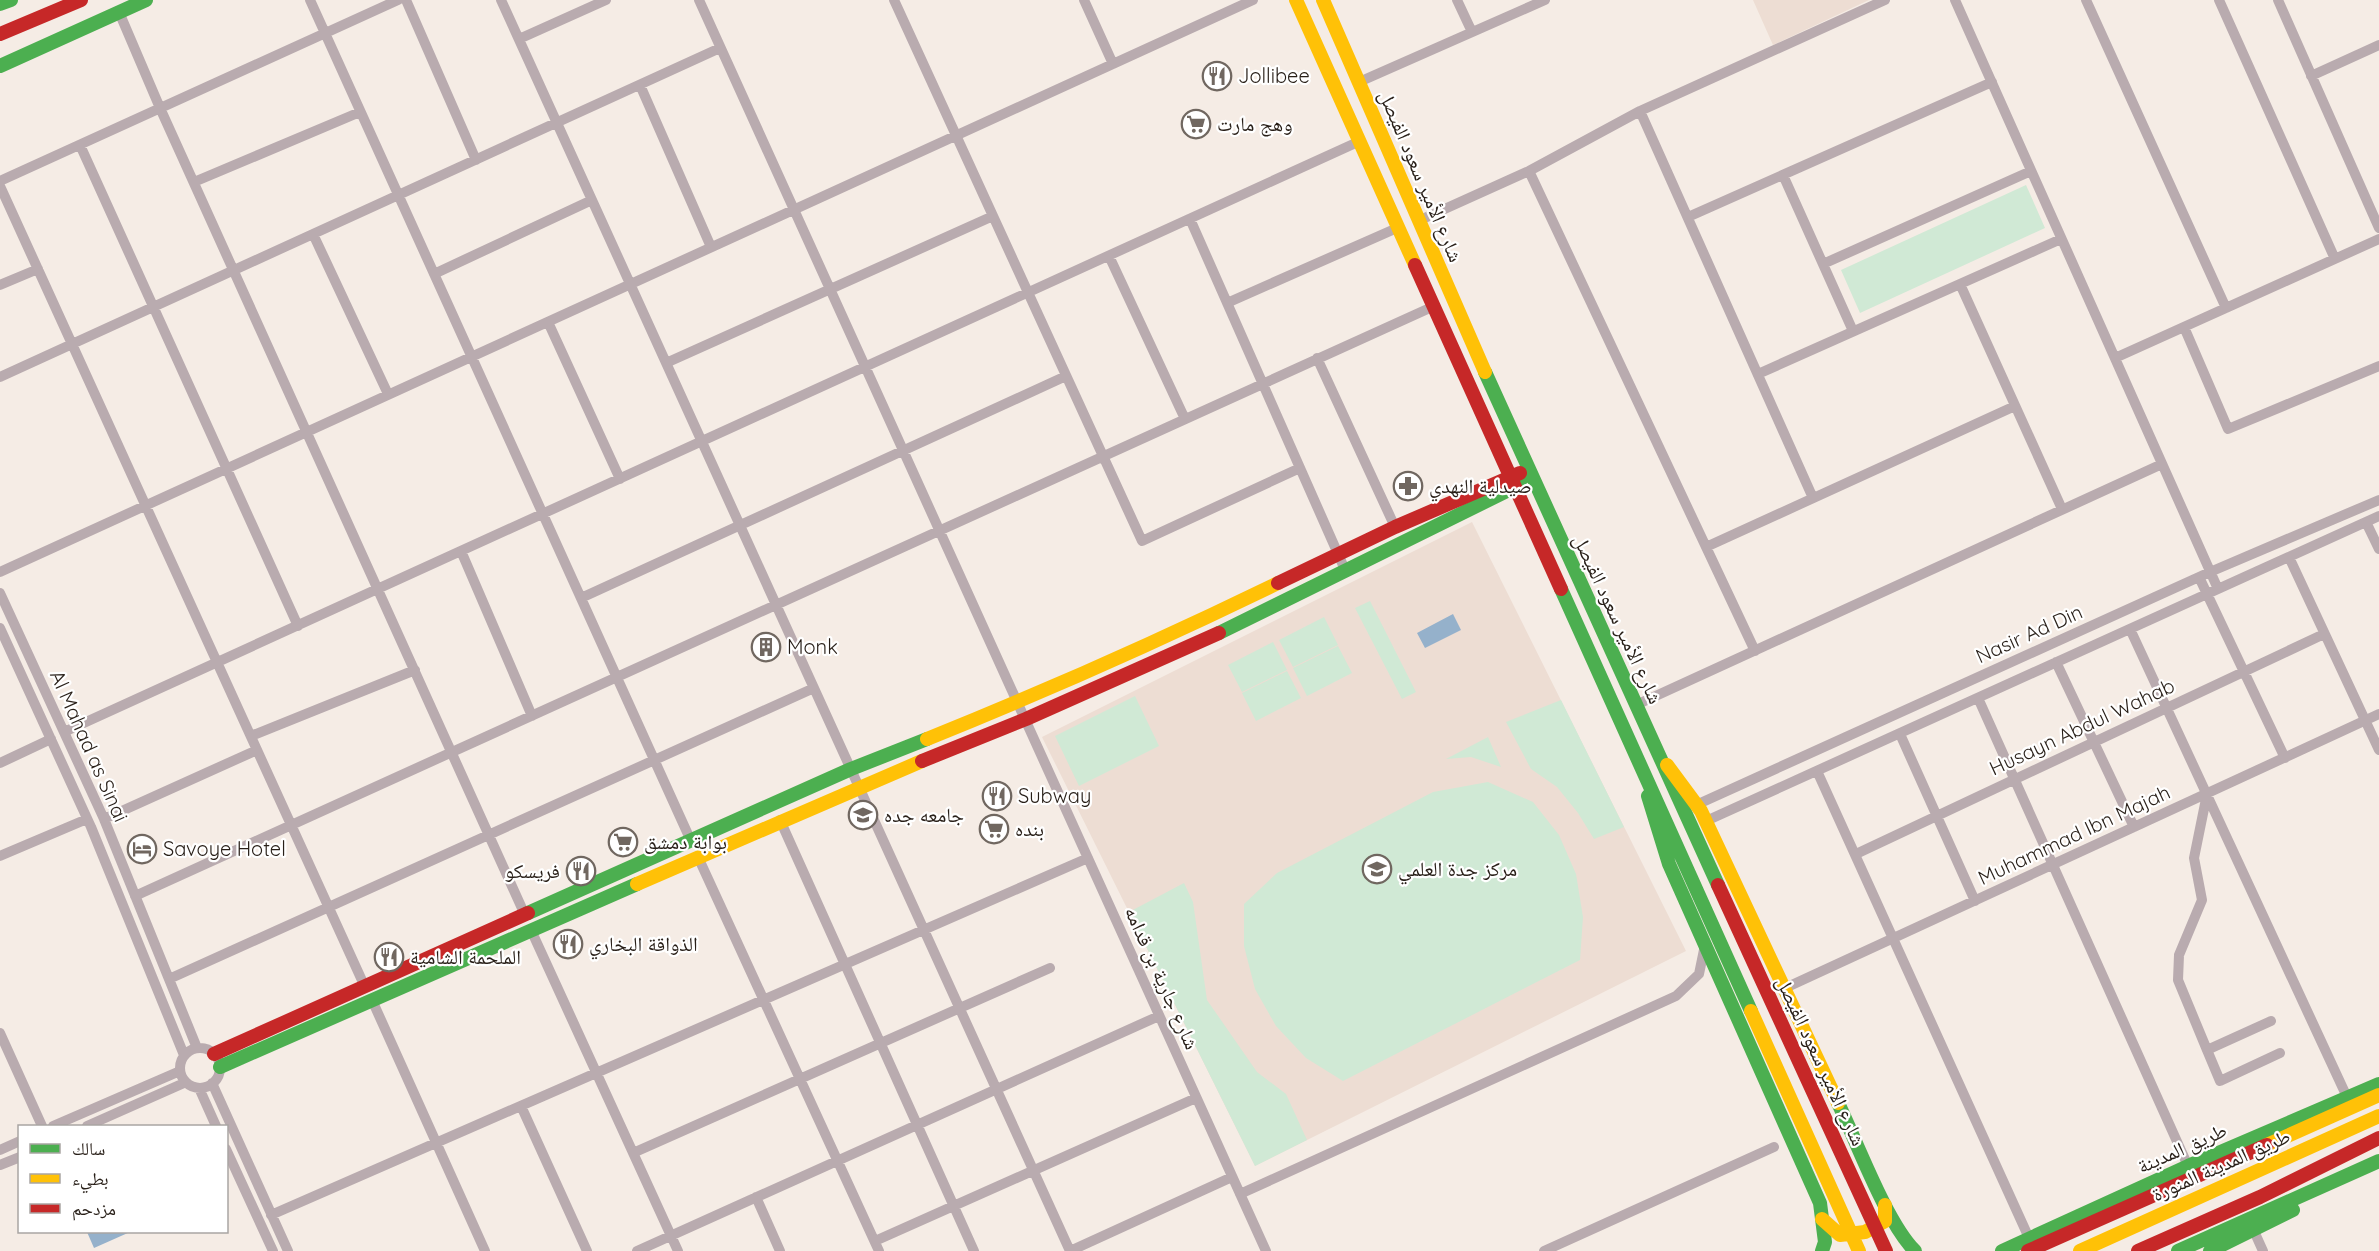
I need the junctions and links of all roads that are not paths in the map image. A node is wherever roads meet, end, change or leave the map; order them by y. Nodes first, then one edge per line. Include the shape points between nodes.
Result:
1 (11, 0) edge
2 (81, 0) edge
3 (146, 0) edge
4 (310, 0) edge
5 (398, 0) edge
6 (406, 0) edge
7 (501, 0) edge
8 (606, 0) edge
9 (699, 0) edge
10 (894, 0) edge
11 (1084, 0) edge
12 (1254, 0) edge
13 (1296, 0) edge
14 (1323, 0) edge
15 (1457, 0) edge
16 (1545, 0) edge
17 (1885, 0) edge
18 (1955, 0) edge
19 (2086, 0) edge
20 (2219, 0) edge
21 (2278, 0) edge
22 (0, 4) edge
23 (119, 12) junction
24 (1472, 32) junction
25 (325, 33) junction
26 (0, 34) edge
27 (519, 39) junction
28 (2379, 45) edge
29 (720, 48) junction
30 (0, 64) edge
31 (1113, 64) junction
32 (2311, 76) junction
33 (1359, 82) junction
34 (1992, 82) junction
35 (640, 84) junction
36 (160, 108) junction
37 (1640, 111) junction
38 (360, 112) junction
39 (557, 122) junction
40 (956, 135) junction
41 (1360, 141) junction
42 (80, 145) junction
43 (476, 160) junction
44 (1529, 171) junction
45 (2031, 171) junction
46 (1783, 175) junction
47 (0, 181) edge
48 (194, 182) junction
49 (0, 186) edge
50 (398, 195) junction
51 (592, 200) junction
52 (794, 210) junction
53 (993, 216) junction
54 (1688, 218) junction
55 (1190, 219) junction
56 (1418, 221) junction
57 (1397, 228) junction
58 (2379, 228) edge
59 (314, 234) junction
60 (2061, 239) junction
61 (2379, 239) edge
62 (711, 247) junction
63 (1110, 256) junction
64 (2335, 259) junction
65 (1823, 264) junction
66 (38, 269) junction
67 (233, 270) junction
68 (434, 274) junction
69 (630, 284) junction
70 (1960, 284) junction
71 (0, 285) edge
72 (830, 289) junction
73 (1028, 293) junction
74 (1227, 303) junction
75 (154, 307) junction
76 (1432, 307) junction
77 (2226, 308) junction
78 (548, 322) junction
79 (2184, 327) junction
80 (1853, 331) junction
81 (73, 344) junction
82 (471, 357) junction
83 (1317, 358) junction
84 (2115, 358) junction
85 (666, 363) junction
86 (2379, 366) edge
87 (865, 367) junction
88 (1758, 374) junction
89 (1066, 376) junction
90 (0, 377) edge
91 (1263, 383) junction
92 (388, 394) junction
93 (2015, 406) junction
94 (1185, 419) junction
95 (307, 432) junction
96 (702, 442) junction
97 (903, 450) junction
98 (1103, 456) junction
99 (2162, 464) junction
100 (227, 468) junction
101 (1300, 468) junction
102 (1528, 471) junction
103 (620, 479) junction
104 (1513, 481) junction
105 (1813, 498) junction
106 (2379, 500) edge
107 (146, 505) junction
108 (2062, 509) junction
109 (543, 514) junction
110 (2379, 516) edge
111 (2366, 522) junction
112 (740, 525) junction
113 (1395, 526) junction
114 (939, 530) junction
115 (1706, 547) junction
116 (2379, 549) edge
117 (461, 551) junction
118 (1338, 556) junction
119 (2289, 557) junction
120 (0, 572) edge
121 (1346, 572) junction
122 (2210, 572) junction
123 (2199, 577) junction
124 (378, 589) junction
125 (2218, 589) junction
126 (0, 593) edge
127 (2207, 594) junction
128 (580, 598) junction
129 (776, 604) junction
130 (1223, 610) junction
131 (298, 626) junction
132 (1232, 626) junction
133 (17, 629) junction
134 (2130, 629) junction
135 (2, 632) edge
136 (2324, 633) junction
137 (1755, 651) junction
138 (218, 662) junction
139 (2056, 662) junction
140 (415, 670) junction
141 (2243, 672) junction
142 (616, 677) junction
143 (814, 688) junction
144 (1978, 698) junction
145 (1019, 702) junction
146 (1636, 705) junction
147 (2165, 708) junction
148 (2379, 714) edge
149 (532, 716) junction
150 (1026, 720) junction
151 (2365, 721) junction
152 (64, 732) junction
153 (1900, 734) junction
154 (251, 736) junction
155 (51, 739) junction
156 (2094, 742) junction
157 (257, 750) junction
158 (2379, 750) edge
159 (452, 752) junction
160 (1658, 752) junction
161 (2285, 758) junction
162 (654, 760) junction
163 (0, 763) edge
164 (1640, 768) junction
165 (851, 770) junction
166 (1817, 771) junction
167 (2016, 778) junction
168 (858, 786) junction
169 (2207, 794) junction
170 (1696, 805) junction
171 (1937, 816) junction
172 (87, 819) junction
173 (104, 819) junction
174 (780, 820) junction
175 (1706, 821) junction
176 (291, 825) junction
177 (2134, 827) junction
178 (489, 834) junction
179 (691, 841) junction
180 (1856, 854) junction
181 (0, 856) edge
182 (698, 857) junction
183 (1088, 858) junction
184 (2052, 865) junction
185 (135, 896) junction
186 (1975, 901) junction
187 (329, 907) junction
188 (525, 915) junction
189 (531, 930) junction
190 (924, 930) junction
191 (1893, 939) junction
192 (1705, 945) junction
193 (845, 964) junction
194 (1050, 968) dead end
195 (169, 979) junction
196 (365, 987) junction
197 (1784, 989) junction
198 (372, 1000) junction
199 (764, 1000) junction
200 (960, 1008) junction
201 (1159, 1016) junction
202 (2271, 1020) dead end
203 (0, 1033) edge
204 (880, 1043) junction
205 (197, 1048) junction
206 (2207, 1050) junction
207 (2280, 1053) dead end
208 (184, 1055) junction
209 (217, 1061) junction
210 (180, 1071) junction
211 (596, 1073) junction
212 (800, 1079) junction
213 (184, 1083) junction
214 (212, 1083) junction
215 (2379, 1084) edge
216 (199, 1088) junction
217 (996, 1089) junction
218 (2379, 1095) edge
219 (2347, 1097) junction
220 (1196, 1098) junction
221 (520, 1106) junction
222 (2379, 1116) edge
223 (42, 1125) edge
224 (55, 1125) edge
225 (89, 1125) edge
226 (216, 1125) edge
227 (917, 1125) junction
228 (2379, 1138) edge
229 (18, 1142) edge
230 (436, 1143) junction
231 (1774, 1147) dead end
232 (0, 1150) edge
233 (228, 1153) edge
234 (633, 1153) junction
235 (18, 1157) edge
236 (837, 1161) junction
237 (2379, 1162) edge
238 (0, 1165) edge
239 (2188, 1166) junction
240 (1033, 1170) junction
241 (1232, 1177) junction
242 (1240, 1194) junction
243 (756, 1197) junction
244 (1885, 1203) junction
245 (954, 1206) junction
246 (272, 1215) junction
247 (1822, 1220) junction
248 (2254, 1231) junction
249 (671, 1236) junction
250 (2029, 1245) edge
251 (877, 1246) edge
252 (273, 1251) edge
253 (288, 1251) edge
254 (485, 1251) edge
255 (587, 1251) edge
256 (637, 1251) edge
257 (678, 1251) edge
258 (780, 1251) edge
259 (974, 1251) edge
260 (1070, 1251) edge
261 (1266, 1251) edge
262 (1544, 1251) edge
263 (1821, 1251) edge
264 (1859, 1251) edge
265 (1886, 1251) edge
266 (1915, 1251) edge
267 (1995, 1251) edge
268 (2002, 1251) edge
269 (2080, 1251) edge
270 (2138, 1251) edge
271 (2178, 1251) edge
272 (2210, 1251) edge
273 (2263, 1251) edge

1 - 22 main road
2 - 26 main road
3 - 23 main road
4 - 25 street
5 - 25 street
6 - 43 street
7 - 27 street
8 - 27 street
9 - 29 street, شارع جارية بن قدامه
10 - 40 street
11 - 31 street
12 - 31 street
13 - 41 main road, شارع الأمير سعود الفيصل
14 - 33 main road, شارع الأمير سعود الفيصل
15 - 24 street
16 - 24 street
17 - 37 street
18 - 34 street
19 - 77 street
20 - 64 street
21 - 32 street
23 - 30 main road
23 - 36 street
24 - 33 street
25 - 36 street
25 - 38 street
27 - 39 street
28 - 32 street
29 - 35 street
29 - 52 street, شارع جارية بن قدامه
31 - 40 street
32 - 58 street
33 - 56 main road, شارع الأمير سعود الفيصل
34 - 45 street
34 - 46 street
35 - 39 street
35 - 62 street
36 - 42 street
36 - 48 street
37 - 44 street
37 - 54 street
38 - 48 street
38 - 50 street
39 - 43 street
39 - 51 street
40 - 52 street
40 - 53 street
41 - 55 street
41 - 57 main road, شارع الأمير سعود الفيصل
42 - 47 street
42 - 75 street
43 - 50 street
44 - 56 street
44 - 115 street
45 - 60 street
45 - 65 street
46 - 54 street
46 - 65 street
48 - 67 street
49 - 66 street
50 - 59 street
50 - 68 street
51 - 68 street
51 - 69 street
52 - 62 street
52 - 72 street, شارع جارية بن قدامه
53 - 72 street
53 - 73 street
54 - 88 street
55 - 63 street
55 - 74 street
56 - 102 main road, شارع الأمير سعود الفيصل
57 - 74 street
57 - 76 main road, شارع الأمير سعود الفيصل
59 - 67 street
59 - 92 street
60 - 70 street
60 - 84 street
61 - 64 street
62 - 69 street
63 - 73 street
63 - 94 street
64 - 77 street
65 - 80 street
66 - 71 street
66 - 81 street
67 - 75 street
67 - 95 street
68 - 82 street
69 - 78 street
69 - 85 street
70 - 80 street
70 - 93 street
72 - 85 street
72 - 87 street, شارع جارية بن قدامه
73 - 87 street
73 - 89 street
74 - 91 street
75 - 81 street
75 - 100 street
76 - 83 street
76 - 104 main road, شارع الأمير سعود الفيصل
77 - 79 street
78 - 82 street
78 - 103 street
79 - 84 street
79 - 86 street via 2228,429
80 - 88 street
81 - 90 street
81 - 107 street
82 - 92 street
82 - 109 street
83 - 91 street
83 - 113 street
84 - 99 street
85 - 96 street
87 - 96 street
87 - 97 street, شارع جارية بن قدامه
88 - 105 street
89 - 97 street
89 - 98 street
91 - 94 street
91 - 101 street
92 - 95 street
93 - 105 street
93 - 108 street
94 - 98 street
95 - 100 street
95 - 124 street
96 - 103 street
96 - 112 street
97 - 112 street
97 - 114 street, شارع جارية بن قدامه
98 - 101 street via 1142,541
98 - 114 street
99 - 108 street
99 - 122 street
100 - 107 street
100 - 131 street
101 - 118 street
102 - 104 main road
102 - 146 main road, شارع الأمير سعود الفيصل
103 - 109 street
104 - 113 main road
104 - 121 main road
104 - 164 main road, شارع الأمير سعود الفيصل
105 - 115 street
106 - 122 street, Nasir Ad Din
107 - 120 street
107 - 138 street
108 - 137 street
109 - 117 street
109 - 128 street
110 - 111 street, Nasir Ad Din
111 - 116 street
111 - 119 street, Nasir Ad Din
112 - 128 street
112 - 129 street
113 - 118 main road
114 - 129 street
114 - 145 street, شارع جارية بن قدامه
115 - 137 street
117 - 124 street
117 - 149 street
118 - 121 street
118 - 130 main road
119 - 125 street, Nasir Ad Din
119 - 136 street
121 - 132 main road
122 - 123 street, Nasir Ad Din
122 - 125 street
123 - 127 street
123 - 170 street, Nasir Ad Din
124 - 131 street
124 - 140 street
125 - 127 street, Nasir Ad Din
126 - 133 street, Al Mahad as Sinai
127 - 134 street, Nasir Ad Din
127 - 141 street
128 - 142 street
129 - 142 street
129 - 143 street
130 - 132 main road
130 - 145 main road
131 - 138 street
132 - 150 main road
133 - 135 street
133 - 152 street, Al Mahad as Sinai
134 - 139 street, Nasir Ad Din
134 - 147 street
135 - 155 street, Al Mahad as Sinai
136 - 141 street, Husayn Abdul Wahab
136 - 151 street
137 - 146 street
138 - 152 street
138 - 154 street
139 - 144 street, Nasir Ad Din
139 - 156 street
140 - 154 street
140 - 159 street
141 - 147 street, Husayn Abdul Wahab
141 - 161 street
142 - 149 street
142 - 162 street
143 - 162 street
143 - 165 street
144 - 153 street, Nasir Ad Din
144 - 167 street
145 - 150 street, شارع جارية بن قدامه
145 - 165 main road
146 - 160 main road, شارع الأمير سعود الفيصل
147 - 156 street, Husayn Abdul Wahab
147 - 169 street
148 - 151 street, Muhammad Ibn Majah
149 - 159 street
150 - 168 main road
150 - 183 street, شارع جارية بن قدامه
151 - 158 street
151 - 161 street, Muhammad Ibn Majah
152 - 173 street, Al Mahad as Sinai
153 - 166 street, Nasir Ad Din
153 - 171 street
154 - 157 street
155 - 163 street
155 - 172 street, Al Mahad as Sinai
156 - 167 street, Husayn Abdul Wahab
156 - 177 street
157 - 173 street
157 - 176 street
159 - 176 street
159 - 178 street
160 - 170 main road
160 - 265 main road, شارع الأمير سعود الفيصل
161 - 169 street, Muhammad Ibn Majah
162 - 178 street
162 - 179 street
164 - 192 main road via 1669,864
164 - 264 main road, شارع الأمير سعود الفيصل
165 - 168 street
165 - 179 main road
166 - 175 street, Nasir Ad Din
166 - 180 street
167 - 171 street, Husayn Abdul Wahab
167 - 184 street
168 - 174 main road
168 - 190 street
169 - 177 street, Muhammad Ibn Majah
169 - 206 street via 2194,858 2202,900 2179,955 2178,980
169 - 219 street
170 - 175 main road
171 - 180 street, Husayn Abdul Wahab
171 - 186 street
172 - 181 street
172 - 208 street, Al Mahad as Sinai
173 - 185 street, Al Mahad as Sinai
174 - 182 main road
174 - 193 street
175 - 197 main road
176 - 185 street
176 - 187 street
177 - 184 street, Muhammad Ibn Majah
178 - 187 street
178 - 188 street
179 - 188 main road
180 - 191 street
182 - 189 main road
182 - 199 street
183 - 190 street
183 - 201 street, شارع جارية بن قدامه
184 - 186 street, Muhammad Ibn Majah
184 - 239 street
185 - 195 street, Al Mahad as Sinai
186 - 191 street, Muhammad Ibn Majah
187 - 195 street
187 - 196 street
188 - 196 main road
189 - 198 main road
189 - 211 street
190 - 193 street
190 - 200 street
191 - 197 street, Muhammad Ibn Majah
191 - 250 street
192 - 242 street via 1699,974 1676,996
192 - 247 main road via 1820,1203
193 - 199 street
193 - 204 street
194 - 200 street
195 - 205 street, Al Mahad as Sinai
196 - 209 main road
197 - 244 main road
198 - 209 main road
198 - 230 street
199 - 211 street
199 - 212 street
200 - 204 street
200 - 217 street
201 - 217 street
201 - 220 street, شارع جارية بن قدامه
202 - 206 street
203 - 223 street
204 - 212 street
204 - 227 street
205 - 208 street via 188,1049
205 - 209 street via 207,1047
206 - 207 street via 2220,1081
208 - 210 street via 178,1066
209 - 214 street via 218,1079
210 - 213 street
210 - 224 street
211 - 221 street
211 - 234 street
212 - 234 street
212 - 236 street
213 - 216 street
213 - 225 street
214 - 216 street
214 - 246 street
215 - 219 main road, طريق المدينة
216 - 226 street
217 - 227 street
217 - 240 street
218 - 250 main road, طريق المدينة
219 - 239 main road, طريق المدينة
220 - 240 street
220 - 241 street, شارع جارية بن قدامه
221 - 230 street
221 - 255 street
222 - 269 main road, طريق المدينة المنورة
227 - 236 street
227 - 245 street
228 - 270 main road
229 - 232 street
230 - 246 street
230 - 254 street
231 - 262 street
233 - 252 street
234 - 249 street
235 - 238 street
236 - 243 street
236 - 251 street
237 - 248 main road
237 - 271 main road
239 - 250 main road, طريق المدينة
240 - 245 street
240 - 260 street
241 - 242 street, شارع جارية بن قدامه
241 - 260 street
242 - 261 street, شارع جارية بن قدامه
243 - 249 street
243 - 258 street
244 - 247 main road via 1886,1221 1865,1232 1840,1235
244 - 266 main road via 1905,1241
245 - 251 street
245 - 259 street
246 - 253 street
247 - 263 main road via 1825,1242
248 - 272 main road
248 - 273 street
249 - 256 street
249 - 257 street
250 - 267 main road
250 - 268 main road, طريق المدينة

